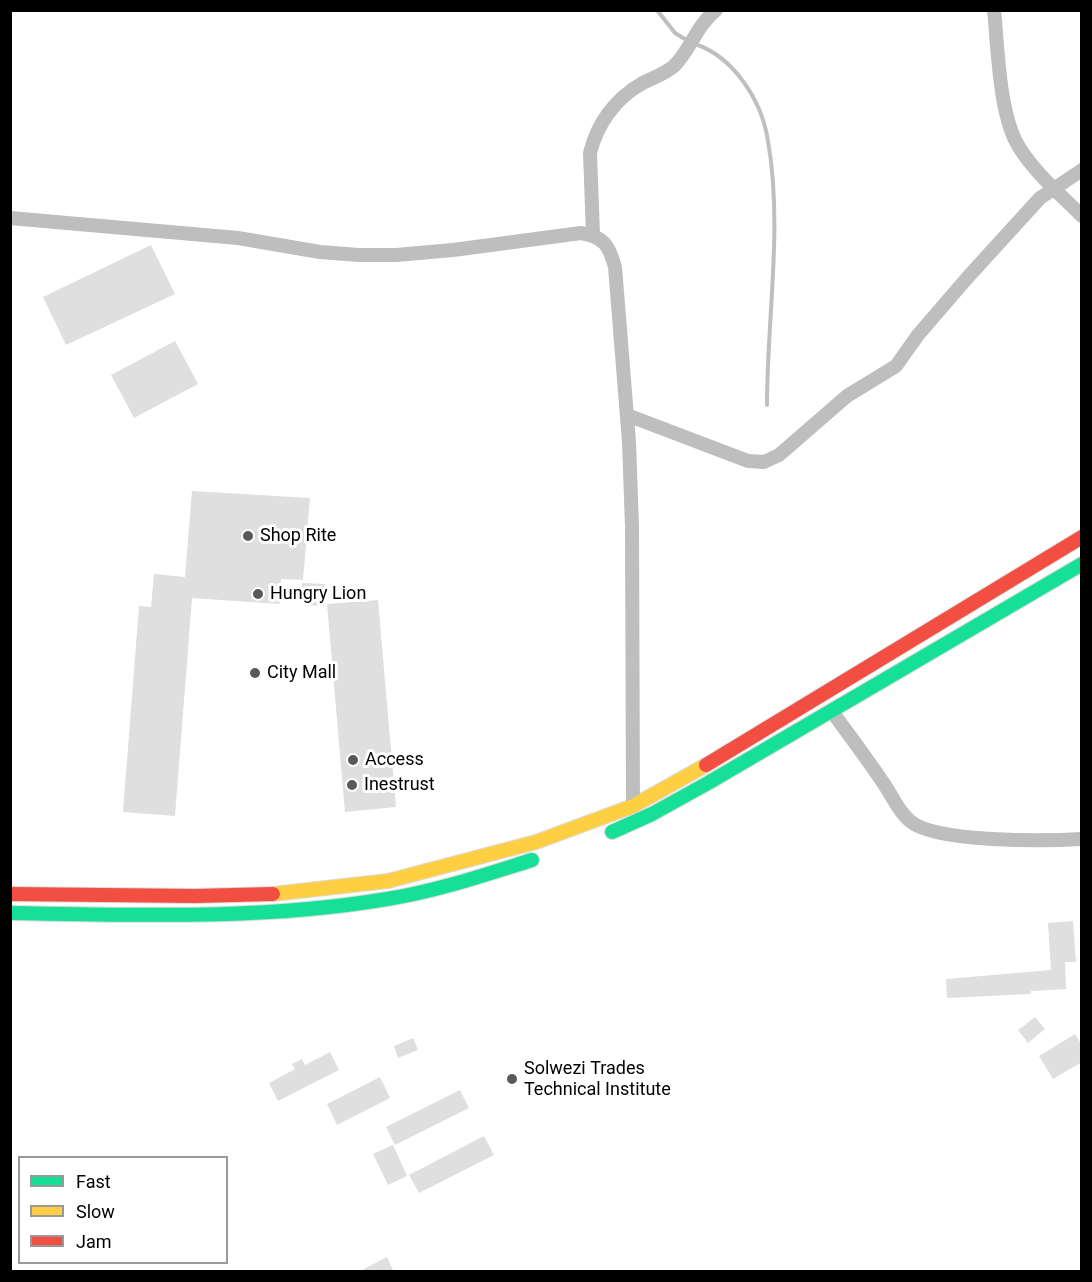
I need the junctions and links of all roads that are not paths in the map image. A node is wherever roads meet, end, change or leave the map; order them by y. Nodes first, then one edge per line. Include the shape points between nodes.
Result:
1 (716, 10) edge
2 (994, 10) edge
3 (1082, 170) edge
4 (1053, 187) junction
5 (1082, 216) edge
6 (10, 218) edge
7 (593, 235) junction
8 (627, 415) junction
9 (1082, 537) edge
10 (1082, 564) edge
11 (834, 712) junction
12 (633, 806) junction
13 (602, 836) dead end
14 (1082, 839) edge
15 (544, 857) dead end
16 (10, 894) edge
17 (10, 913) edge

1 - 7 street via 702,22 675,65 627,93 609,111 590,153
2 - 4 street via 1011,132 1029,161
3 - 4 street
4 - 5 street
4 - 8 street via 968,277 896,366 847,396 771,460 756,463 738,458
6 - 7 street via 238,238 359,255 453,250 581,232
7 - 8 street via 605,243 615,267
8 - 12 street via 632,527
9 - 12 highway
10 - 11 highway
11 - 13 highway via 682,800
11 - 14 street via 911,823 940,834 975,838
12 - 16 highway via 502,852 388,880 331,889 195,896
15 - 17 highway via 445,887 286,912

